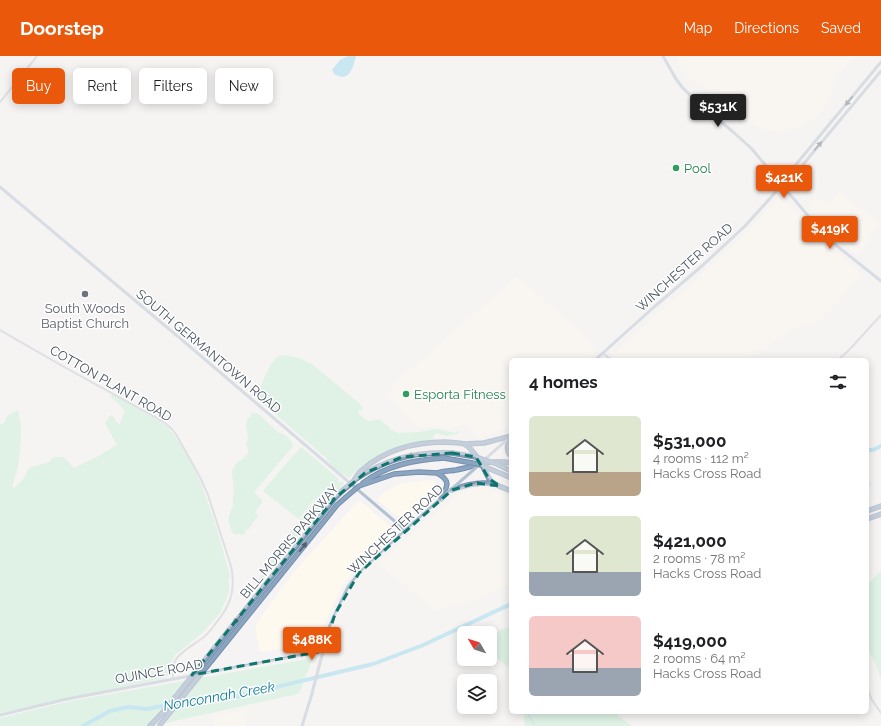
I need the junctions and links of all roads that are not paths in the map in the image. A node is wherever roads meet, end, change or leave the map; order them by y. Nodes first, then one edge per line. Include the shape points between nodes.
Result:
1 (37, 56) edge
2 (663, 56) edge
3 (881, 62) edge
4 (881, 71) edge
5 (0, 102) edge
6 (782, 185) junction
7 (0, 187) edge
8 (881, 281) edge
9 (881, 315) edge
10 (0, 330) edge
11 (603, 353) junction
12 (597, 358) edge
13 (609, 358) edge
14 (840, 358) edge
15 (509, 437) edge
16 (509, 438) edge
17 (509, 441) edge
18 (465, 444) junction
19 (509, 454) edge
20 (481, 463) junction
21 (509, 463) edge
22 (509, 470) edge
23 (437, 473) junction
24 (509, 477) edge
25 (353, 482) junction
26 (359, 486) junction
27 (500, 486) junction
28 (452, 490) junction
29 (509, 490) edge
30 (441, 499) junction
31 (881, 506) edge
32 (869, 510) edge
33 (881, 514) edge
34 (869, 518) edge
35 (405, 530) junction
36 (323, 651) junction
37 (173, 679) junction
38 (869, 693) edge
39 (881, 713) edge
40 (0, 715) edge
41 (150, 726) edge
42 (159, 726) edge
43 (302, 726) edge

1 - 5 street
2 - 6 main road via 682,87 751,148
3 -> 6 main road, WINCHESTER ROAD via 785,178
6 -> 4 main road, WINCHESTER ROAD via 789,180
6 - 8 main road via 828,238
6 - 11 main road, WINCHESTER ROAD via 746,226
7 - 35 main road, SOUTH GERMANTOWN ROAD
9 - 14 street
10 - 37 street, COTTON PLANT ROAD via 164,422 177,436 200,477 231,566 233,588 224,613 214,626 176,658 173,664
11 - 12 main road, WINCHESTER ROAD
11 - 13 street
15 - 18 highway via 484,443
16 - 20 main road, WINCHESTER ROAD
17 - 19 highway
18 - 20 highway
18 - 25 highway via 430,443 396,450 361,470
20 - 21 highway
20 - 23 highway
20 - 27 highway via 489,479
20 - 28 main road, WINCHESTER ROAD
22 -> 25 highway, BILL MORRIS PARKWAY, bridge via 476,457 452,453 425,453 402,457 377,466
23 - 26 highway via 394,474
23 - 30 highway via 444,477 447,484
24 - 26 highway, BILL MORRIS PARKWAY, bridge via 478,464 444,458 404,463 377,474
25 -> 41 highway, BILL MORRIS PARKWAY, bridge via 335,498
42 -> 26 highway, BILL MORRIS PARKWAY, bridge via 337,505
28 -> 27 highway via 476,483
27 - 29 highway
28 - 30 main road, WINCHESTER ROAD
30 - 35 main road, WINCHESTER ROAD
31 - 32 highway
33 - 34 highway
35 - 36 main road, WINCHESTER ROAD via 359,573 348,587 335,614
36 - 37 main road, QUINCE ROAD
36 - 43 main road, WINCHESTER ROAD
37 - 40 main road, QUINCE ROAD via 67,699
38 - 39 street

